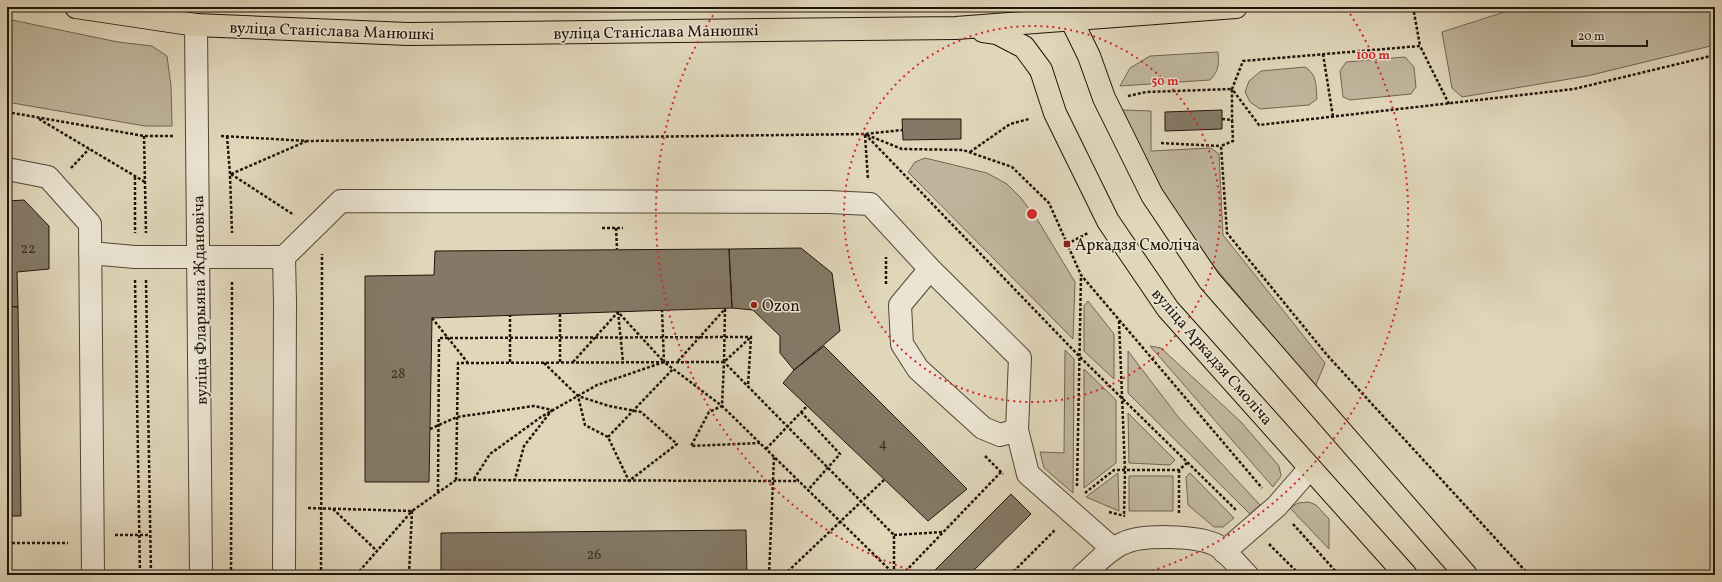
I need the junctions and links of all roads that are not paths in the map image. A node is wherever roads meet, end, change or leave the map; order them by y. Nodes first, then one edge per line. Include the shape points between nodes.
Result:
1 (76, 7) edge
2 (1236, 7) edge
3 (1069, 14) edge
4 (196, 25) junction
5 (956, 28) junction
6 (7, 169) edge
7 (90, 253) junction
8 (284, 257) junction
9 (198, 258) junction
10 (930, 269) junction
11 (1017, 430) junction
12 (1310, 468) junction
13 (1118, 546) junction
14 (1224, 552) junction
15 (93, 575) edge
16 (201, 575) edge
17 (284, 575) edge
18 (1083, 575) edge
19 (1247, 575) edge
20 (1406, 575) edge
21 (1466, 575) edge

1 - 4 main road, вуліца Станіслава Манюшкі
2 - 3 main road, вуліца Станіслава Манюшкі
3 - 5 main road, вуліца Станіслава Манюшкі
3 - 21 main road via 1089,56 1104,98 1152,196 1209,280
4 - 5 main road, вуліца Станіслава Манюшкі via 408,34
4 - 9 street, вуліца Фларыяна Ждановіча
5 - 12 main road, вуліца Аркадзя Смоліча via 997,33 1024,47 1041,70 1055,113 1112,228 1168,309
6 - 7 street via 48,178 90,224
7 - 9 street
7 - 15 street
8 - 9 street
8 - 10 street via 341,201 828,202 870,204
8 - 17 street
9 - 16 street, вуліца Фларыяна Ждановіча
10 - 11 street via 1020,358
10 - 11 street via 900,305 902,344 918,368 983,428 1000,434
11 - 13 street via 1028,474 1077,509
12 - 14 street via 1277,506
12 - 20 main road, вуліца Аркадзя Смоліча
13 - 14 street via 1142,537 1176,537 1214,544
13 - 18 street
14 - 19 street

